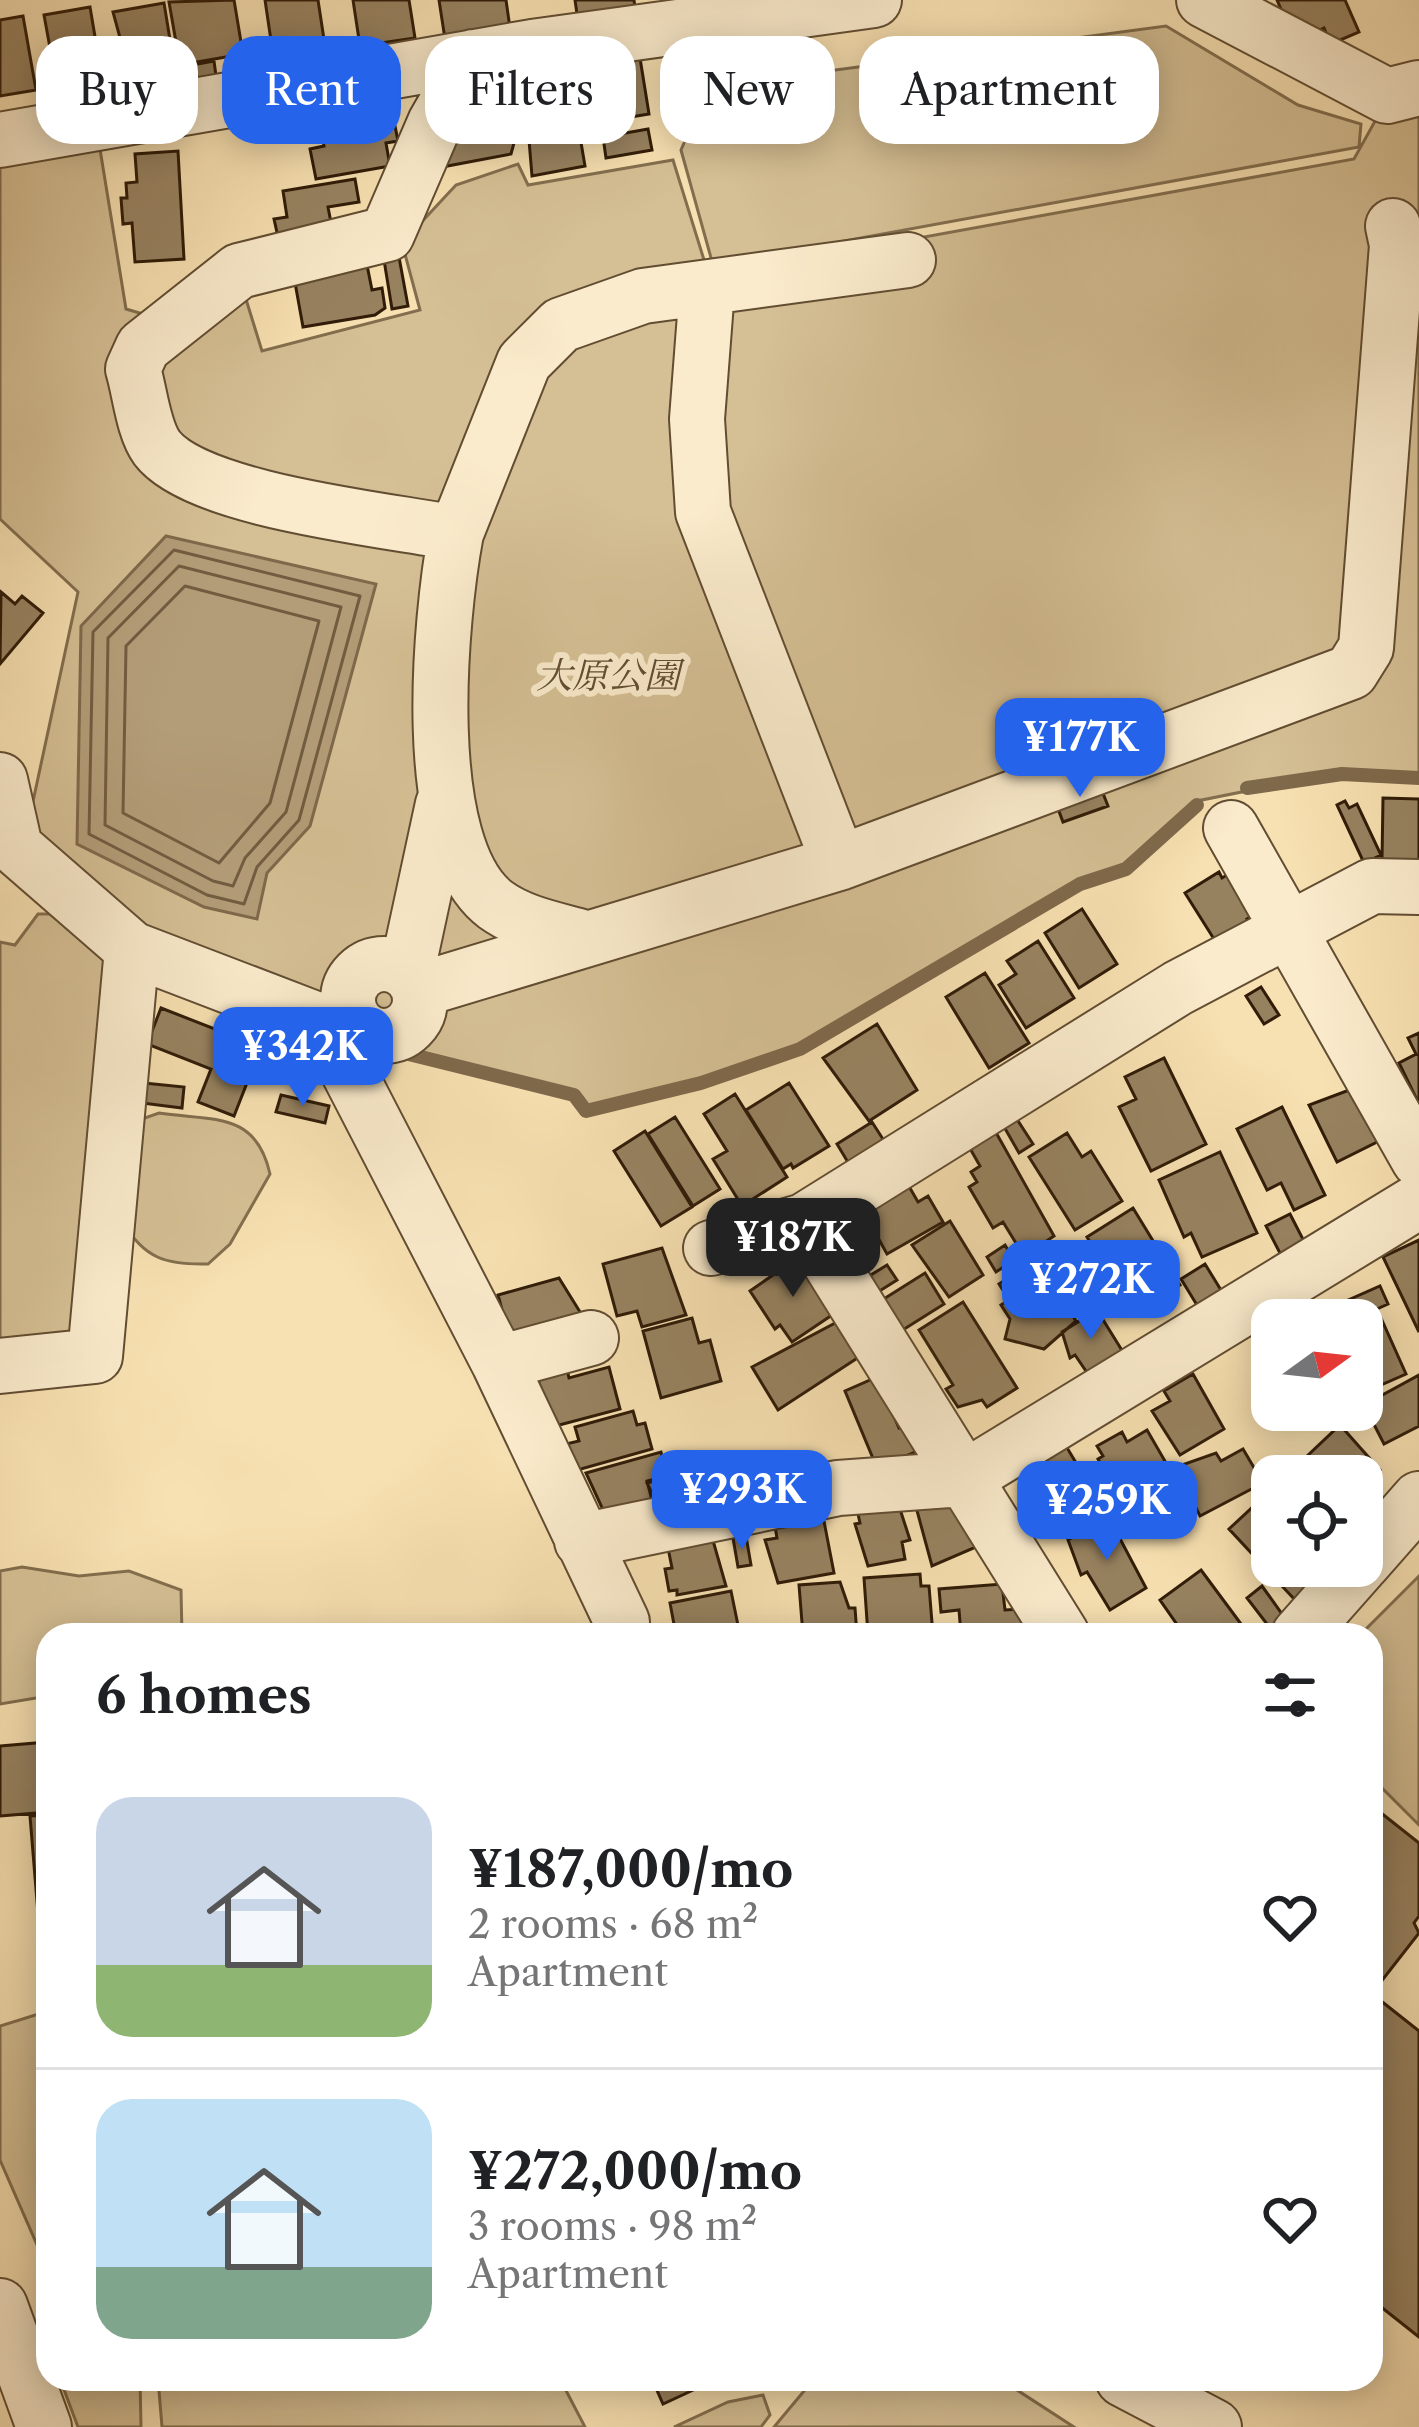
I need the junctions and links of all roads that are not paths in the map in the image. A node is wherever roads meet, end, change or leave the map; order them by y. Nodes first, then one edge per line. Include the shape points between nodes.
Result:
1 (874, 0) edge
2 (1204, 0) edge
3 (534, 23) edge
4 (425, 65) edge
5 (1419, 88) edge
6 (0, 140) edge
7 (426, 144) edge
8 (1393, 226) dead end
9 (908, 260) dead end
10 (707, 290) junction
11 (456, 533) junction
12 (0, 781) edge
13 (446, 790) junction
14 (1231, 827) dead end
15 (839, 863) junction
16 (1419, 887) edge
17 (1291, 929) junction
18 (582, 937) junction
19 (132, 949) junction
20 (1419, 1160) edge
21 (1419, 1201) edge
22 (804, 1221) junction
23 (711, 1248) dead end
24 (591, 1338) dead end
25 (499, 1363) junction
26 (0, 1366) edge
27 (963, 1480) junction
28 (1419, 1499) edge
29 (1383, 1540) edge
30 (582, 1541) junction
31 (1342, 1587) edge
32 (622, 1623) edge
33 (1054, 1623) edge
34 (1310, 1623) edge
35 (0, 2306) edge
36 (1146, 2391) edge
37 (44, 2427) edge
38 (1214, 2427) edge

1 - 3 street
2 - 5 street via 1387,96
4 - 6 street
7 - 11 street via 387,234 239,271 143,347 133,369 154,445 168,458 242,494
8 - 15 street via 1366,648 1351,672
9 - 10 street
10 - 11 street via 643,296 561,325 524,362
10 - 15 street via 698,419 703,512
11 - 13 street via 442,606
12 - 19 street via 15,848
13 - 18 street via 465,868 494,903
13 - 18 street via 413,981
14 - 17 street
15 - 18 street
16 - 17 street via 1372,886
17 - 20 street
17 - 22 street via 1178,988
19 - 25 street via 316,1019
19 - 26 street via 95,1355
21 - 27 street
22 - 23 street
22 - 27 street
24 - 25 street
25 - 30 street
27 - 30 street via 838,1488
27 - 33 street
28 - 29 street
30 - 32 street
31 - 34 street
35 - 37 street
36 - 38 street

